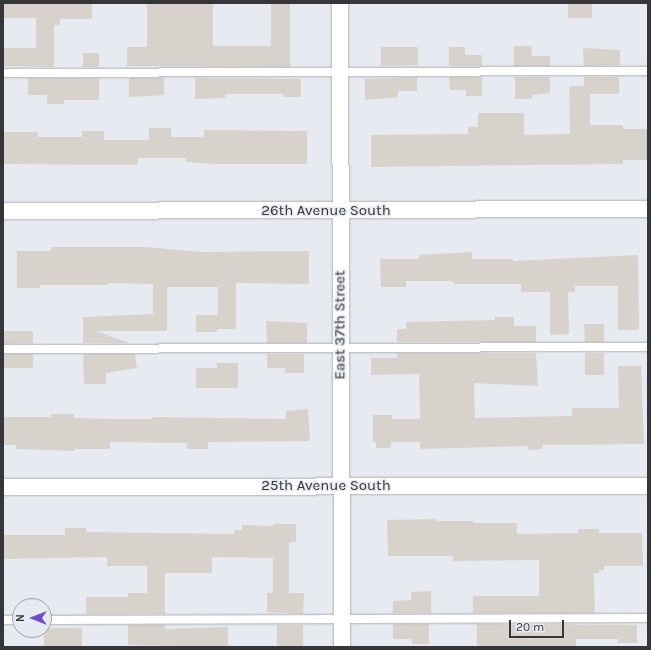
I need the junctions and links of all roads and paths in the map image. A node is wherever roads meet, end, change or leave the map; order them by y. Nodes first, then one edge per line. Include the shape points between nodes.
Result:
1 (340, 3) edge
2 (341, 71) junction
3 (648, 71) edge
4 (3, 73) edge
5 (648, 209) edge
6 (3, 211) edge
7 (340, 211) junction
8 (648, 347) edge
9 (340, 348) junction
10 (3, 349) edge
11 (341, 486) junction
12 (648, 486) edge
13 (3, 487) edge
14 (648, 618) edge
15 (52, 620) edge
16 (342, 620) junction
17 (342, 647) edge

1 - 2 street, East 37th Street
2 - 3 lane
2 - 4 lane
2 - 7 street, East 37th Street
5 - 7 street, 26th Avenue South
6 - 7 street, 26th Avenue South
7 - 9 street, East 37th Street
8 - 9 lane
9 - 10 lane
9 - 11 street, East 37th Street
11 - 12 street, 25th Avenue South
11 - 13 street, 25th Avenue South
11 - 16 street, East 37th Street
14 - 16 lane
15 - 16 lane
16 - 17 street, East 37th Street

